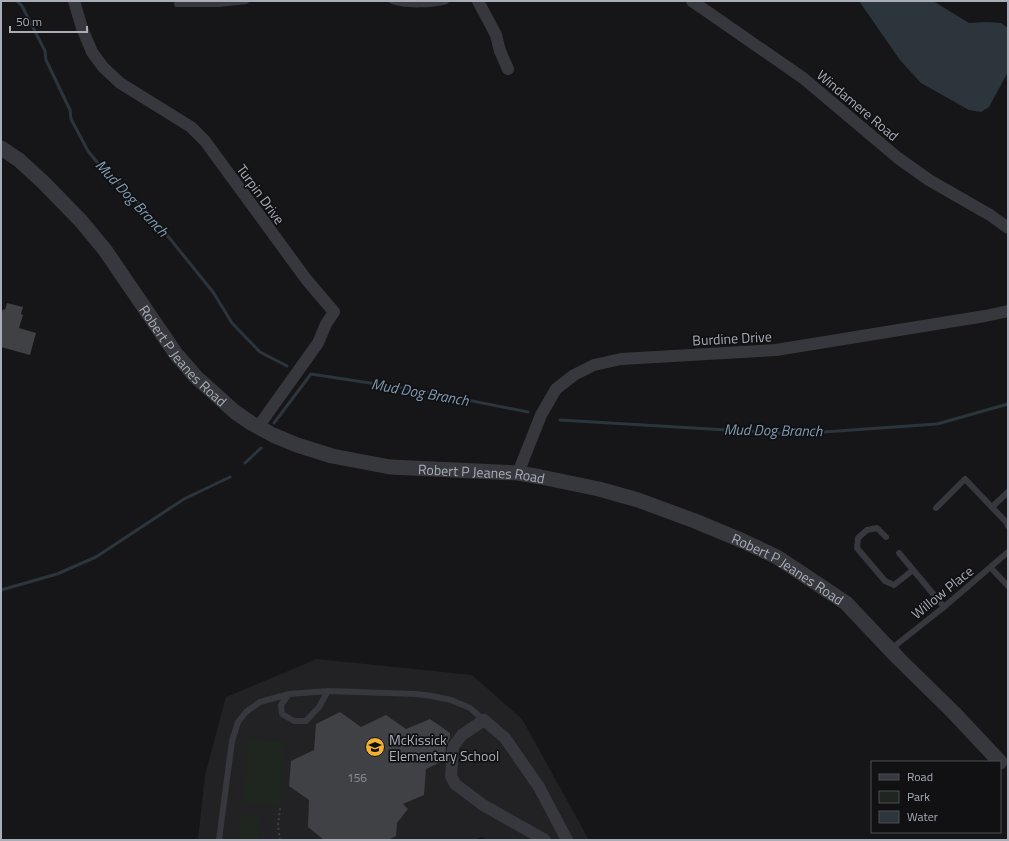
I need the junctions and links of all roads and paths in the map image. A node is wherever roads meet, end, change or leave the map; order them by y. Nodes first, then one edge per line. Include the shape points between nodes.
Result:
1 (74, 1) edge
2 (246, 1) edge
3 (392, 1) edge
4 (446, 1) edge
5 (478, 1) edge
6 (692, 1) edge
7 (177, 4) dead end
8 (508, 69) dead end
9 (1, 148) edge
10 (1008, 228) edge
11 (1008, 311) edge
12 (258, 427) junction
13 (518, 473) junction
14 (1008, 492) edge
15 (992, 507) junction
16 (936, 508) dead end
17 (1008, 526) edge
18 (886, 537) dead end
19 (1008, 552) edge
20 (899, 553) dead end
21 (991, 568) junction
22 (913, 570) junction
23 (1008, 586) edge
24 (944, 607) junction
25 (891, 649) junction
26 (328, 690) junction
27 (289, 694) junction
28 (484, 720) junction
29 (999, 761) edge
30 (1001, 763) edge
31 (1008, 771) edge
32 (280, 808) dead end
33 (219, 840) edge
34 (280, 840) edge
35 (545, 840) edge
36 (567, 840) edge

1 - 12 street, Turpin Drive via 89,46 103,67 120,83 191,127 334,312 318,343
2 - 7 lane
3 - 4 lane via 415,4
5 - 8 street via 496,35
6 - 10 street, Windamere Road via 802,78 898,158
9 - 12 street, Robert P Jeanes Road via 19,160 81,221 176,354 196,377 235,412
11 - 13 street, Burdine Drive via 776,350 621,359 594,365 574,375 556,389 541,415
12 - 13 street, Robert P Jeanes Road via 297,445 332,456 390,467
13 - 25 street, Robert P Jeanes Road via 618,495 694,520 777,557 846,603
14 - 15 lane
15 - 16 lane via 966,479
15 - 17 lane
18 - 22 lane via 877,528 867,530 858,538 857,548 885,581 894,585
19 - 21 lane, Willow Place
20 - 22 lane
21 - 23 lane
21 - 24 lane, Willow Place
22 - 24 lane
24 - 25 lane, Willow Place
25 - 29 street, Robert P Jeanes Road
26 - 27 lane
26 - 27 lane via 319,707 306,720 294,721 282,714 281,705
26 - 28 lane via 432,696 470,708
27 - 33 lane via 260,702 246,712 238,722 232,741
28 - 35 street via 462,735 453,747 451,776 455,784 483,805
28 - 36 street via 505,738 540,787
30 - 31 street, Robert P Jeanes Road
32 - 34 path

